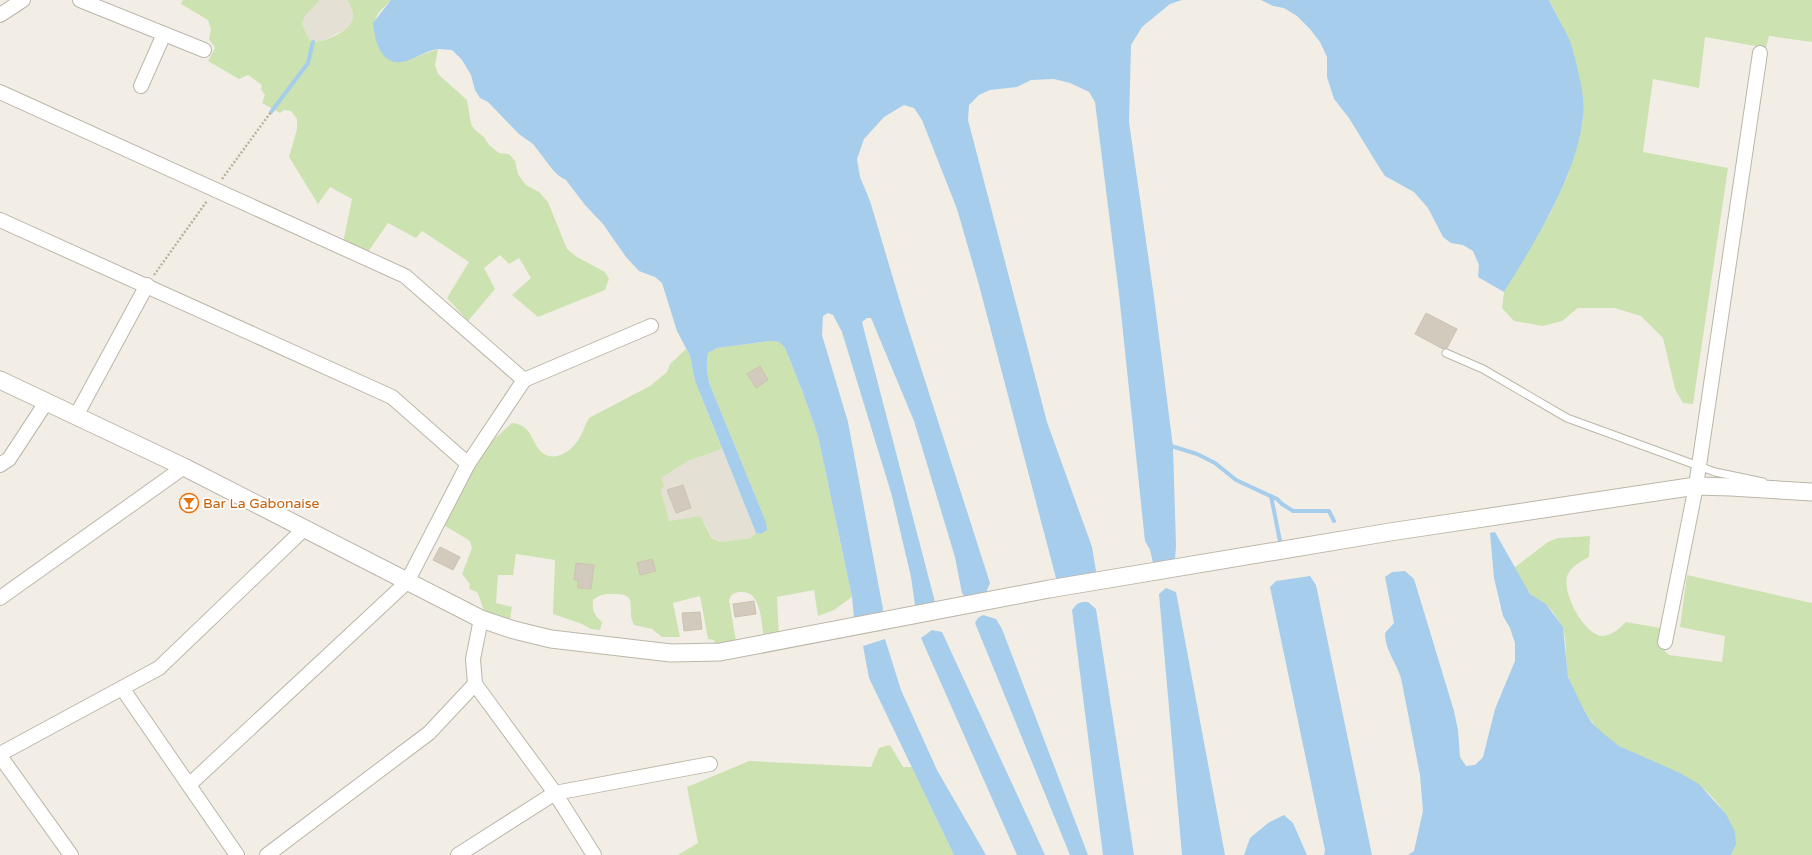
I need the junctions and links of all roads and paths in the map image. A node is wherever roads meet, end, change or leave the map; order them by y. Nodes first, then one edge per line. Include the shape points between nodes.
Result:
1 (23, 0) edge
2 (80, 0) edge
3 (0, 14) edge
4 (164, 34) junction
5 (204, 50) dead end
6 (1760, 53) dead end
7 (141, 86) dead end
8 (0, 92) edge
9 (0, 220) edge
10 (146, 285) junction
11 (651, 326) dead end
12 (1446, 353) dead end
13 (0, 380) edge
14 (524, 380) junction
15 (47, 401) junction
16 (76, 416) junction
17 (468, 464) junction
18 (0, 465) edge
19 (1699, 466) junction
20 (184, 467) junction
21 (1696, 486) junction
22 (1812, 492) edge
23 (304, 529) junction
24 (407, 582) junction
25 (0, 598) edge
26 (481, 619) junction
27 (1665, 642) dead end
28 (475, 684) junction
29 (122, 688) junction
30 (0, 755) edge
31 (710, 764) dead end
32 (189, 785) junction
33 (555, 793) junction
34 (71, 855) edge
35 (237, 855) edge
36 (267, 855) edge
37 (458, 855) edge
38 (594, 855) edge

1 - 3 street
2 - 4 street
4 - 5 street
4 - 7 street
6 - 19 street
8 - 14 street via 405,276
9 - 10 street
10 - 16 street
10 - 17 street via 392,397
11 - 14 street
12 - 19 lane via 1495,376 1566,418
13 - 15 street
14 - 17 street
15 - 16 street
15 - 18 street via 9,459
16 - 20 street
17 - 24 street
19 - 21 street
19 - 22 lane via 1715,472
20 - 23 street
20 - 25 street
21 - 22 street
21 - 26 street via 1390,532 1050,589 720,652 671,653 551,639
21 - 27 street
23 - 24 street
23 - 29 street via 159,668
24 - 26 street
24 - 32 street
26 - 28 street via 473,659
28 - 33 street
28 - 36 street via 429,733
29 - 30 street
29 - 32 street
30 - 34 street
31 - 33 street
32 - 35 street
33 - 37 street
33 - 38 street

